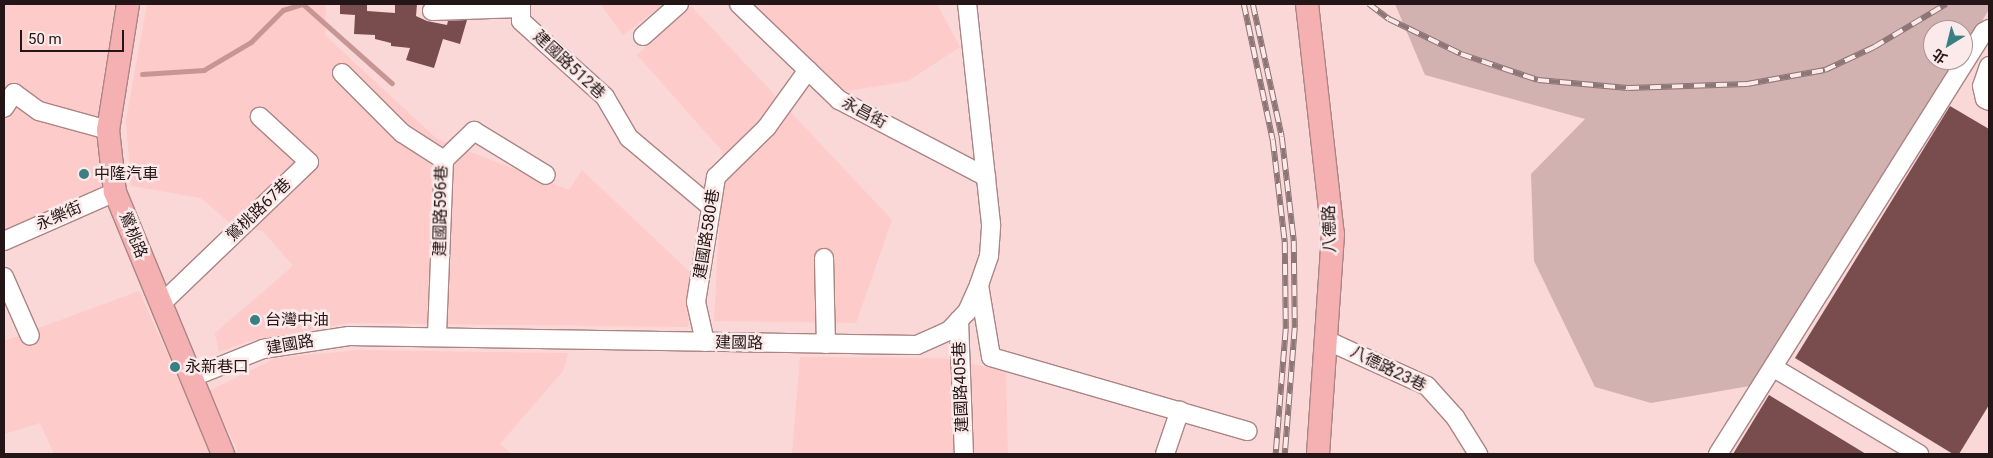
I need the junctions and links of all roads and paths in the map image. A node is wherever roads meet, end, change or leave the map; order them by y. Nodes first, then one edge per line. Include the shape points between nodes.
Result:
1 (128, 4) edge
2 (679, 4) edge
3 (739, 4) edge
4 (966, 4) edge
5 (1307, 4) edge
6 (521, 6) edge
7 (432, 11) dead end
8 (1989, 29) edge
9 (643, 36) dead end
10 (1989, 66) edge
11 (808, 70) junction
12 (342, 73) dead end
13 (1989, 101) edge
14 (4, 108) edge
15 (260, 117) dead end
16 (108, 130) junction
17 (444, 160) junction
18 (546, 175) dead end
19 (986, 177) junction
20 (115, 192) junction
21 (711, 207) junction
22 (4, 241) edge
23 (824, 258) dead end
24 (4, 276) edge
25 (979, 285) junction
26 (161, 304) junction
27 (959, 320) junction
28 (30, 336) dead end
29 (437, 336) junction
30 (1326, 340) junction
31 (705, 342) junction
32 (826, 344) junction
33 (1774, 368) junction
34 (193, 377) junction
35 (1180, 410) junction
36 (1248, 431) dead end
37 (223, 454) edge
38 (964, 454) edge
39 (1165, 454) edge
40 (1318, 454) edge
41 (1478, 454) edge
42 (1718, 454) edge
43 (1919, 454) edge

1 - 16 main road, 鶯桃路
2 - 9 street
3 - 11 street, 永昌街
4 - 19 street, 建國路
5 - 30 main road, 八德路 via 1333,234
6 - 7 street
6 - 21 street, 建國路512巷 via 521,21 605,97 630,138
8 - 33 street via 1984,32
10 - 13 street via 1982,86 1985,99
11 - 19 street, 永昌街 via 839,100
11 - 21 street, 建國路580巷 via 767,127 716,177
12 - 17 street, 建國路596巷 via 402,133
14 - 16 street via 14,93 39,111
15 - 26 street, 鶯桃路67巷 via 309,162
16 - 20 main road, 鶯桃路
17 - 18 street via 474,131
17 - 29 street, 建國路596巷
19 - 25 street, 建國路 via 991,232 989,256
20 - 22 street, 永樂街
20 - 26 main road, 鶯桃路
21 - 31 street, 建國路580巷 via 696,302
23 - 32 street
24 - 28 street
25 - 27 street, 建國路 via 967,312
25 - 35 street via 992,357
26 - 34 main road, 鶯桃路
27 - 32 street, 建國路 via 949,331 917,345
27 - 38 street, 建國路405巷
29 - 31 street, 建國路
29 - 34 street, 建國路 via 349,336 263,349
30 - 40 main road, 八德路
30 - 41 street, 八德路23巷 via 1427,386 1455,417
31 - 32 street, 建國路
33 - 42 street
33 - 43 street
34 - 37 main road, 鶯桃路
35 - 36 street
35 - 39 street

